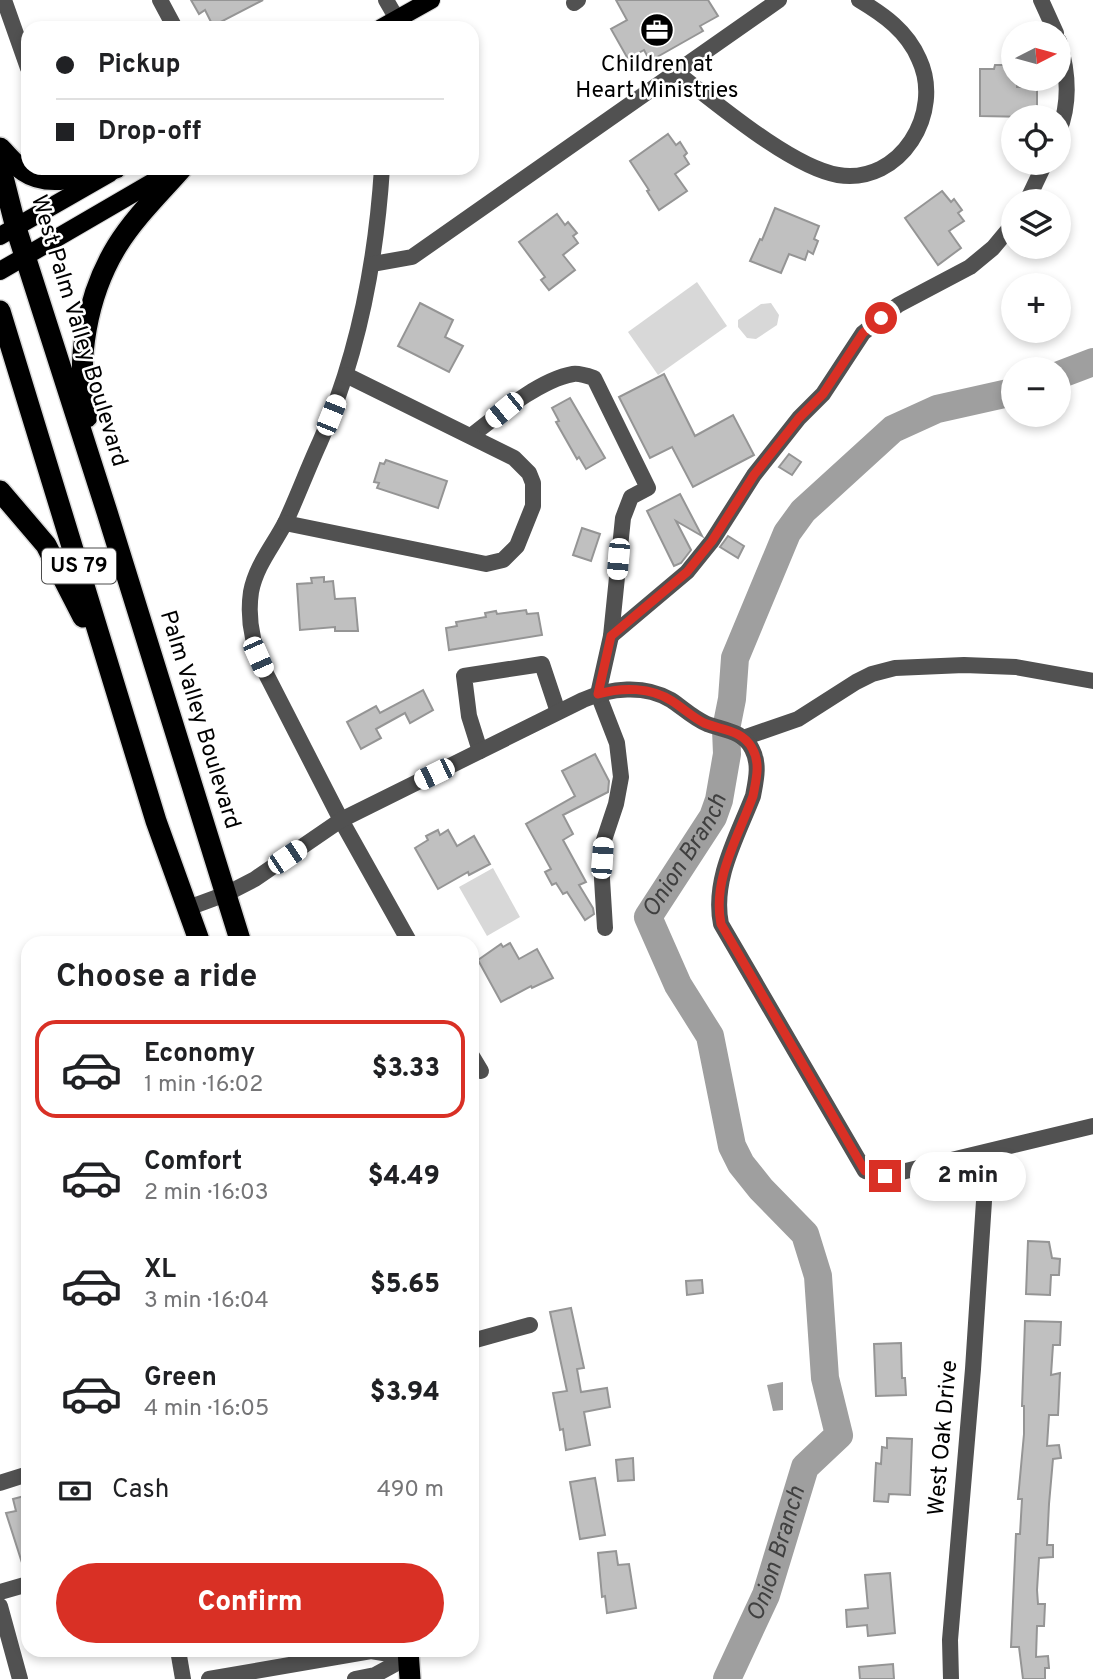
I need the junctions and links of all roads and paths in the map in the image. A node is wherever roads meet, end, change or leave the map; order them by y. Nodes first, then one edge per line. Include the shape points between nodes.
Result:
1 (5, 0) edge
2 (160, 0) edge
3 (386, 0) edge
4 (431, 0) edge
5 (779, 0) edge
6 (859, 0) edge
7 (1041, 0) edge
8 (171, 21) edge
9 (389, 21) edge
10 (394, 21) edge
11 (1051, 21) edge
12 (21, 47) edge
13 (676, 72) junction
14 (0, 148) edge
15 (0, 165) edge
16 (21, 169) edge
17 (31, 175) edge
18 (83, 175) edge
19 (105, 175) edge
20 (165, 175) edge
21 (176, 175) edge
22 (381, 175) edge
23 (8, 232) edge
24 (1001, 238) edge
25 (25, 256) junction
26 (373, 264) junction
27 (0, 271) edge
28 (0, 311) edge
29 (346, 375) junction
30 (471, 436) junction
31 (0, 491) edge
32 (107, 512) junction
33 (285, 523) junction
34 (611, 636) junction
35 (1093, 681) edge
36 (117, 691) junction
37 (598, 694) junction
38 (558, 712) junction
39 (743, 738) junction
40 (480, 751) junction
41 (341, 820) junction
42 (226, 894) junction
43 (188, 908) junction
44 (605, 928) dead end
45 (198, 936) edge
46 (239, 936) edge
47 (406, 936) edge
48 (479, 1068) edge
49 (481, 1071) dead end
50 (1093, 1126) edge
51 (984, 1201) dead end
52 (530, 1325) dead end
53 (479, 1339) edge
54 (21, 1476) edge
55 (0, 1483) edge
56 (21, 1586) edge
57 (0, 1592) edge
58 (0, 1606) edge
59 (179, 1657) edge
60 (336, 1657) edge
61 (403, 1657) edge
62 (408, 1657) edge
63 (20, 1679) edge
64 (183, 1679) edge
65 (209, 1679) edge
66 (355, 1679) edge
67 (410, 1679) edge
68 (951, 1679) edge

1 - 12 street
2 - 8 street
3 - 9 street
4 - 10 main road
5 - 13 street
6 - 13 street via 889,18 904,36 920,60 928,87 925,114 914,139 876,170 840,175 804,163
7 - 11 street
13 - 26 street via 412,257
14 - 16 highway
15 - 23 highway, West Palm Valley Boulevard / US 79
17 - 18 highway via 63,179
19 - 23 main road
20 - 25 main road
21 - 32 highway via 117,246 90,312 83,388
22 - 26 street
23 - 25 highway, West Palm Valley Boulevard / US 79
24 - 34 street via 970,267 898,305 863,333 823,394 754,475 687,572
25 - 27 main road
25 - 32 highway, West Palm Valley Boulevard / US 79
26 - 29 street
28 - 36 highway, US 79
29 - 30 street
29 - 33 street
30 - 33 street via 514,458 530,473 533,483 530,519 517,546 503,560 473,562
30 - 34 street via 515,402 551,383 575,373 594,378 648,488 631,497 623,517
31 - 36 highway via 61,571
32 - 42 highway, Palm Valley Boulevard / US 79
33 - 41 street via 253,582 253,640
34 - 37 street
35 - 39 street via 1016,667 895,668 856,682 798,719
36 - 43 highway, US 79
37 - 38 street
37 - 39 street via 649,692
37 - 44 street via 617,743 621,777 603,844
38 - 40 street
38 - 40 street via 542,664 464,676
39 - 50 street via 758,765 753,796 719,885 721,924 865,1171 885,1176
40 - 41 street
41 - 42 street
41 - 47 street
42 - 43 street
42 - 46 highway, Palm Valley Boulevard / US 79
43 - 45 highway, US 79
48 - 49 street
51 - 68 street, West Oak Drive via 950,1640
52 - 53 street
54 - 55 street
56 - 57 street
58 - 63 street
59 - 64 street
60 - 65 street
61 - 66 street via 375,1675
62 - 67 highway

